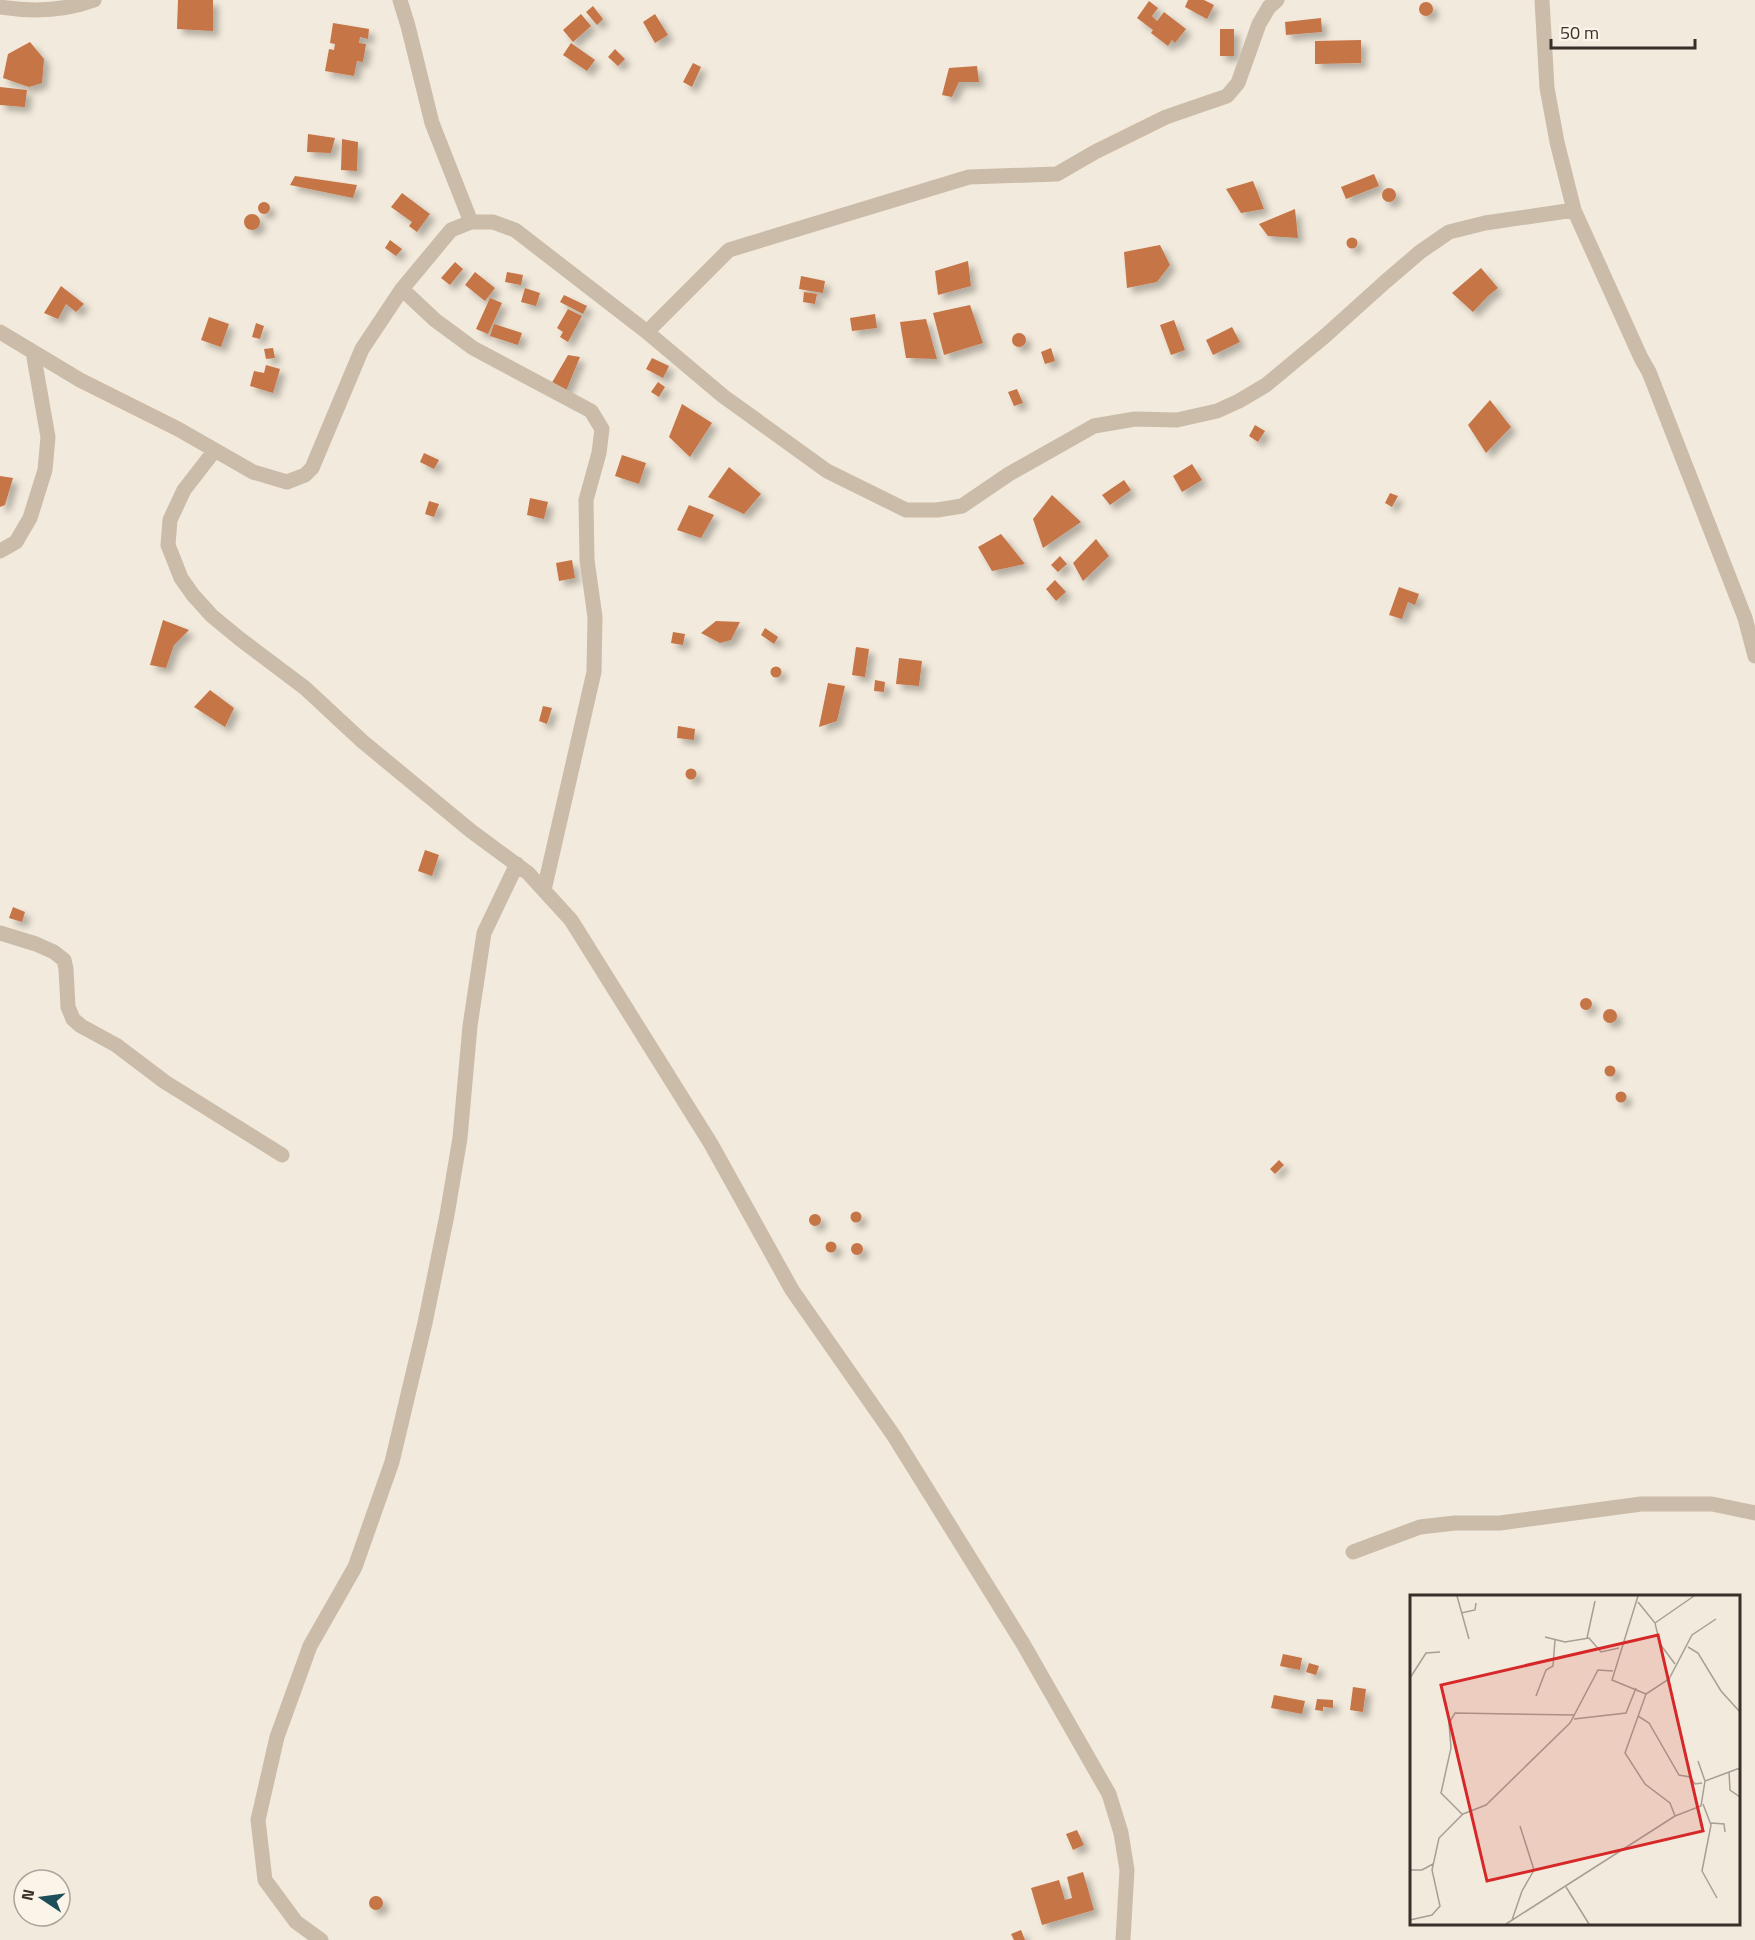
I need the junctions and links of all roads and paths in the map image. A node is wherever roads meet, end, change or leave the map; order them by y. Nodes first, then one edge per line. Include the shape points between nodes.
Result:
1 (94, 0) edge
2 (400, 0) edge
3 (1277, 0) edge
4 (1542, 0) edge
5 (0, 8) edge
6 (1574, 210) junction
7 (471, 222) junction
8 (402, 289) junction
9 (0, 332) edge
10 (647, 332) junction
11 (33, 352) junction
12 (216, 450) junction
13 (0, 551) edge
14 (1755, 656) edge
15 (517, 864) junction
16 (544, 890) junction
17 (0, 933) edge
18 (282, 1155) dead end
19 (1755, 1513) edge
20 (1353, 1552) dead end
21 (321, 1940) edge
22 (1123, 1940) edge

1 - 5 street via 27,11
2 - 7 street via 432,123
3 - 10 street via 1259,24 1238,83 1227,96 1166,117 1057,174 969,177 729,250
4 - 6 street via 1547,88
6 - 10 street via 1449,232 1420,252 1266,385 1239,401 1218,411 1177,420 1135,419 1094,426 1009,474 962,506 938,510 906,510 828,471 723,396
6 - 14 street via 1657,392 1745,618
7 - 8 street via 451,230
7 - 10 street via 493,222 515,230
8 - 12 street via 362,349 324,445 305,475 287,482 253,472
8 - 16 street via 473,348 591,411 602,429 586,500 587,560 595,617 594,672
9 - 11 street
11 - 12 street
11 - 13 street via 48,437 45,470 30,518 16,542
12 - 15 street via 184,490 170,520 168,545 181,578 193,595 212,616 305,688 362,741
15 - 16 street
15 - 21 street via 484,933 447,1215 392,1462 355,1567 310,1646 277,1737 258,1820 265,1880 296,1922
16 - 22 street via 571,920 711,1144 792,1290 894,1436 1022,1642 1109,1794 1121,1833 1126,1870
17 - 18 street via 36,944 63,960 72,1019
19 - 20 street via 1713,1504 1641,1504 1500,1523 1420,1527

